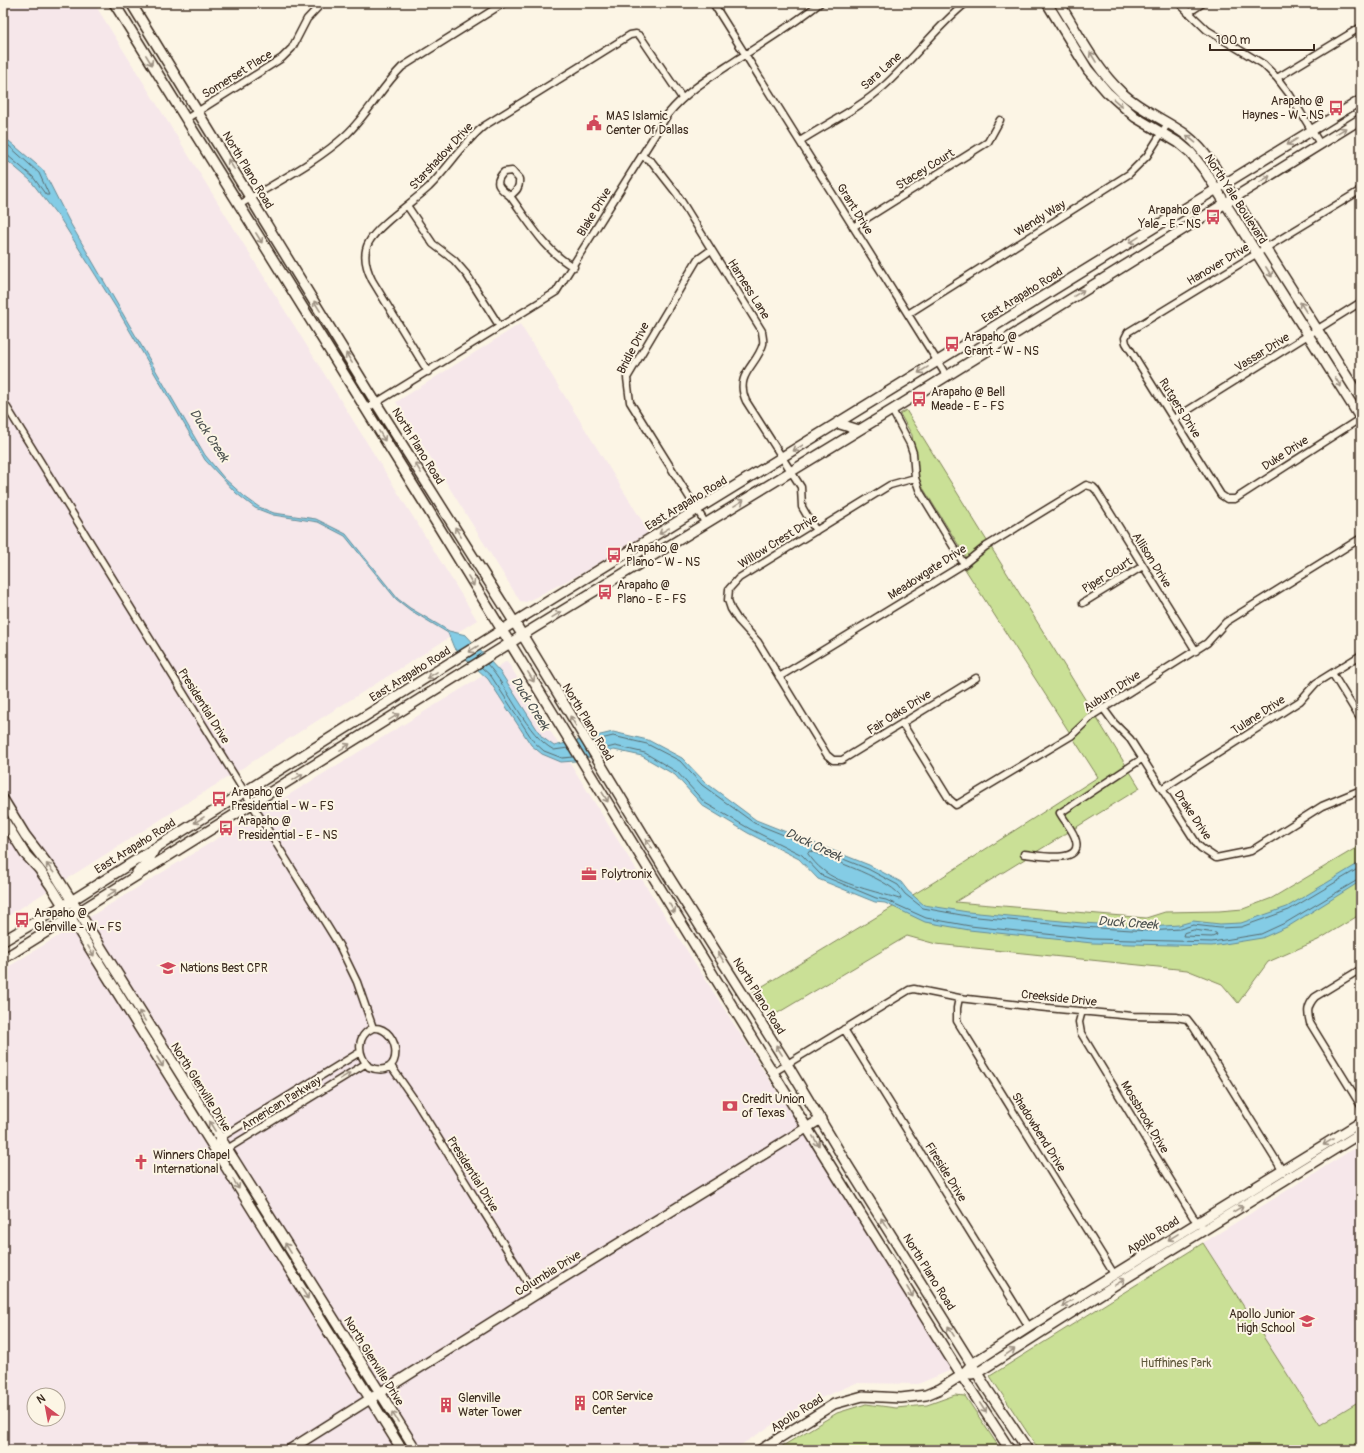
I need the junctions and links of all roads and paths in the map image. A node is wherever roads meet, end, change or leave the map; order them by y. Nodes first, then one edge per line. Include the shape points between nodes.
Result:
1 (114, 3) edge
2 (131, 3) edge
3 (322, 3) edge
4 (504, 3) edge
5 (713, 3) edge
6 (820, 3) edge
7 (966, 3) edge
8 (1047, 3) edge
9 (1059, 3) edge
10 (1179, 3) edge
11 (1203, 3) edge
12 (1188, 13) junction
13 (1361, 27) edge
14 (149, 31) junction
15 (136, 39) junction
16 (746, 54) junction
17 (1277, 78) junction
18 (682, 98) junction
19 (1361, 100) edge
20 (198, 111) junction
21 (186, 119) junction
22 (1361, 119) edge
23 (1000, 120) dead end
24 (1168, 123) junction
25 (1312, 130) junction
26 (1162, 132) junction
27 (800, 141) junction
28 (1320, 144) junction
29 (642, 156) junction
30 (1226, 183) junction
31 (1216, 189) junction
32 (1361, 190) edge
33 (510, 196) dead end
34 (251, 197) junction
35 (1236, 198) junction
36 (1226, 203) junction
37 (239, 205) junction
38 (408, 207) junction
39 (853, 227) junction
40 (1266, 247) junction
41 (711, 250) junction
42 (1257, 253) junction
43 (574, 267) junction
44 (307, 290) junction
45 (296, 296) junction
46 (1361, 302) edge
47 (908, 314) junction
48 (500, 327) junction
49 (1318, 330) junction
50 (1128, 332) joint
51 (1309, 335) junction
52 (937, 361) junction
53 (428, 372) junction
54 (946, 375) junction
55 (1361, 399) edge
56 (3, 401) edge
57 (376, 403) junction
58 (366, 409) junction
59 (892, 410) junction
60 (1361, 418) edge
61 (1174, 419) junction
62 (837, 424) junction
63 (859, 430) junction
64 (782, 458) junction
65 (790, 471) junction
66 (914, 478) junction
67 (1086, 485) joint
68 (1221, 495) joint
69 (697, 510) junction
70 (706, 524) junction
71 (816, 531) junction
72 (1361, 538) edge
73 (964, 564) junction
74 (1143, 566) junction
75 (1083, 603) dead end
76 (515, 622) junction
77 (502, 631) junction
78 (523, 636) junction
79 (510, 644) junction
80 (1196, 650) junction
81 (1361, 655) edge
82 (1332, 673) junction
83 (780, 678) junction
84 (976, 678) dead end
85 (1103, 708) junction
86 (1361, 720) edge
87 (902, 723) junction
88 (1143, 758) junction
89 (833, 760) joint
90 (1162, 788) junction
91 (1361, 790) edge
92 (244, 792) junction
93 (3, 799) edge
94 (253, 805) junction
95 (3, 819) edge
96 (18, 823) junction
97 (9, 830) junction
98 (156, 847) junction
99 (1024, 854) dead end
100 (134, 879) junction
101 (71, 901) junction
102 (62, 905) junction
103 (75, 916) junction
104 (3, 941) edge
105 (3, 959) edge
106 (1361, 969) edge
107 (743, 993) junction
108 (959, 998) junction
109 (730, 1001) junction
110 (1082, 1011) junction
111 (373, 1028) junction
112 (844, 1029) junction
113 (154, 1034) junction
114 (145, 1039) junction
115 (360, 1052) junction
116 (365, 1064) junction
117 (788, 1064) junction
118 (391, 1066) junction
119 (774, 1072) junction
120 (317, 1079) junction
121 (324, 1089) junction
122 (281, 1102) junction
123 (1361, 1106) edge
124 (287, 1112) junction
125 (821, 1119) junction
126 (1361, 1122) edge
127 (807, 1128) junction
128 (1361, 1133) edge
129 (220, 1138) junction
130 (214, 1149) junction
131 (226, 1149) junction
132 (1282, 1170) junction
133 (1198, 1222) junction
134 (1204, 1229) junction
135 (905, 1256) junction
136 (893, 1263) junction
137 (1114, 1274) junction
138 (535, 1295) junction
139 (1029, 1327) junction
140 (972, 1364) junction
141 (977, 1373) junction
142 (962, 1375) junction
143 (380, 1393) junction
144 (370, 1399) junction
145 (289, 1450) edge
146 (402, 1450) edge
147 (416, 1450) edge
148 (760, 1450) edge
149 (1010, 1450) edge
150 (1028, 1450) edge

1 - 15 main road, North Plano Road
2 - 14 main road, North Plano Road
3 - 20 street, Somerset Place via 307,19 292,48 282,58
4 - 34 street via 402,67 365,116 345,136 326,151
5 - 16 street, Grant Drive
6 - 16 street, Blake Drive via 796,22
7 - 27 street, Sara Lane via 952,14 884,86
8 -> 26 main road, North Yale Boulevard via 1088,70 1106,92 1135,117
24 -> 9 main road, North Yale Boulevard via 1141,109 1114,85 1097,64
10 - 12 street
11 - 12 street
12 - 17 street via 1208,30 1263,64
13 - 17 street
14 - 15 main road
14 - 20 main road, North Plano Road
15 -> 21 main road, North Plano Road
16 - 18 street, Blake Drive
16 - 27 street, Grant Drive
17 - 25 street
18 - 29 street, Blake Drive via 668,114
18 - 38 street, Starshadow Drive via 640,36 630,35 484,126 469,138
19 - 25 main road, East Arapaho Road
20 - 21 street, Somerset Place
34 -> 20 main road, North Plano Road
21 - 37 main road, North Plano Road
28 -> 22 main road
23 - 39 street, Stacey Court via 988,142
24 - 26 street, Wendy Way
30 -> 24 main road, North Yale Boulevard via 1199,146
25 - 28 street
25 -> 30 main road, East Arapaho Road
26 - 31 main road, North Yale Boulevard via 1191,153
26 - 47 street, Wendy Way via 1147,156 1129,174
27 - 39 street, Grant Drive
35 -> 28 main road
29 - 41 street, Harness Lane via 662,172
29 - 43 street, Blake Drive
30 - 31 main road, East Arapaho Road
30 - 35 main road, North Yale Boulevard
31 - 36 main road, North Yale Boulevard
31 -> 52 main road, East Arapaho Road
32 - 40 street, Hanover Drive
33 - 43 street via 550,249 563,262
34 - 37 street
34 - 44 main road, North Plano Road
35 - 36 main road
35 - 40 main road, North Yale Boulevard
36 - 42 main road, North Yale Boulevard
54 -> 36 main road
37 -> 45 main road, North Plano Road
38 - 48 street via 433,244 454,260 467,275
38 - 53 street, Starshadow Drive via 375,232 368,244 366,267
39 - 47 street, Grant Drive
40 - 42 street, Hanover Drive
49 -> 40 main road, North Yale Boulevard
41 - 64 street, Harness Lane via 762,331 763,343 743,381 742,392
41 - 69 street, Bridle Drive via 697,260 627,378 630,402
42 - 50 street, Hanover Drive
42 -> 51 main road, North Yale Boulevard
43 - 48 street, Blake Drive via 556,292
44 - 45 main road
57 -> 44 main road, North Plano Road
45 - 58 main road, North Plano Road
46 - 49 street, Vassar Drive
47 - 52 street, Grant Drive
48 - 53 street, Blake Drive
49 - 51 street, Vassar Drive
49 - 55 main road, North Yale Boulevard
50 - 61 street, Rutgers Drive via 1126,343
51 -> 60 main road, North Yale Boulevard
51 - 61 street, Vassar Drive
52 - 54 street, Grant Drive
52 -> 62 main road, East Arapaho Road
53 - 57 street, Blake Drive
54 - 59 main road
56 - 92 street, Presidential Drive
57 - 58 street, Blake Drive
76 -> 57 main road, North Plano Road
58 -> 77 main road, North Plano Road
59 - 63 main road
59 - 66 street via 913,453
60 - 68 street, Duke Drive via 1235,499 1227,499
61 - 68 street, Rutgers Drive
62 - 63 main road
62 -> 64 main road, East Arapaho Road
63 - 65 main road
64 - 65 street, Harness Lane
64 - 69 main road, East Arapaho Road
70 -> 65 main road
65 - 71 street, Harness Lane via 801,487 802,507
66 - 71 street, Willow Crest Drive via 890,485
66 - 73 street
67 - 73 street, Meadowgate Drive via 985,546
67 - 74 street, Allison Drive via 1096,490
69 - 70 street, Bridle Drive
69 -> 76 main road, East Arapaho Road
78 -> 70 main road
71 - 83 street, Willow Crest Drive via 739,578 729,589 728,600 731,609 758,642
72 - 80 street, Auburn Drive via 1226,622 1207,643
73 - 83 street, Meadowgate Drive
74 - 75 street, Piper Court
74 - 80 street, Allison Drive
76 - 77 main road, East Arapaho Road
76 - 78 main road, North Plano Road
77 - 79 main road, North Plano Road
77 -> 92 main road, East Arapaho Road
78 - 79 main road
107 -> 78 main road, North Plano Road via 582,736
94 -> 79 main road
79 -> 109 main road, North Plano Road
80 - 85 street, Auburn Drive
81 - 82 street, Tulane Drive
82 - 86 street
82 - 90 street, Tulane Drive via 1316,683 1300,701
83 - 89 street, Willow Crest Drive via 827,755
84 - 87 street, Fair Oaks Drive
85 - 87 street, Auburn Drive via 1093,714 1071,736 956,805 952,804
85 - 88 street, Drake Drive
87 - 89 street, Fair Oaks Drive via 842,760
88 - 90 street, Drake Drive
88 - 99 street via 1060,813 1076,842 1072,854 1063,857
90 - 91 street, Drake Drive via 1201,848 1216,858 1251,851 1322,806
92 - 94 street, Presidential Drive
92 -> 98 main road, East Arapaho Road
93 - 96 main road, North Glenville Drive
94 - 100 main road
94 - 111 street, Presidential Drive via 339,945
95 - 97 main road, North Glenville Drive
96 - 97 main road
101 -> 96 main road, North Glenville Drive
97 - 102 main road, North Glenville Drive
98 - 100 main road
98 - 101 main road, East Arapaho Road
103 -> 100 main road
101 - 102 main road, East Arapaho Road
101 - 103 main road, North Glenville Drive
102 - 103 main road, North Glenville Drive
102 - 104 main road, East Arapaho Road
103 - 105 main road
113 -> 103 main road, North Glenville Drive
103 -> 114 main road, North Glenville Drive
106 - 123 street via 1315,997 1309,1003 1307,1012 1310,1023
107 - 109 main road
117 -> 107 main road, North Plano Road
108 - 110 street, Creekside Drive
108 - 112 street, Creekside Drive via 923,990 909,990
108 - 137 street, Shadowbend Drive via 957,1021
109 - 119 main road, North Plano Road
110 - 132 street, Creekside Drive via 1187,1019
110 - 133 street, Mossbrook Drive via 1079,1022 1081,1033
111 - 115 street via 363,1035 359,1046
111 - 118 street via 384,1030 392,1039 396,1056
112 - 117 street, Creekside Drive
112 - 139 street, Fireside Drive
113 - 114 main road
129 -> 113 main road, North Glenville Drive
114 -> 130 main road, North Glenville Drive
115 - 116 street
115 - 120 street, American Parkway
116 - 118 street via 374,1070
121 -> 116 street, American Parkway
117 - 119 street, Creekside Drive
117 - 125 main road, North Plano Road
118 - 138 street, Presidential Drive
119 - 127 main road, North Plano Road
120 - 121 street
120 - 122 street, American Parkway
121 - 124 street, American Parkway
122 - 124 street
122 - 129 street, American Parkway
124 - 131 street, American Parkway
125 - 127 main road, Columbia Drive
135 -> 125 main road, North Plano Road
126 -> 132 main road, Apollo Road
127 -> 136 main road, North Plano Road
127 - 138 main road, Columbia Drive
134 -> 128 main road, Apollo Road
129 - 130 street
129 - 131 main road, North Glenville Drive
130 - 131 street
130 -> 144 main road, North Glenville Drive
143 -> 131 main road, North Glenville Drive
132 - 133 main road, Apollo Road
133 - 134 street, Mossbrook Drive
133 -> 137 main road, Apollo Road
141 -> 134 main road, Apollo Road
135 - 136 main road
140 -> 135 main road, North Plano Road
136 -> 142 main road, North Plano Road
137 -> 139 main road, Apollo Road
138 - 143 main road, Columbia Drive
139 - 140 main road, Apollo Road
140 - 141 main road, North Plano Road
140 - 142 main road, Apollo Road
141 - 142 main road, Apollo Road
141 - 150 main road, North Plano Road
142 - 148 main road, Apollo Road via 926,1395 901,1398 863,1396 834,1404
142 -> 149 main road, North Plano Road
143 - 144 main road, Columbia Drive
147 -> 143 main road, North Glenville Drive
144 - 145 main road, Columbia Drive
144 - 146 main road, North Glenville Drive

